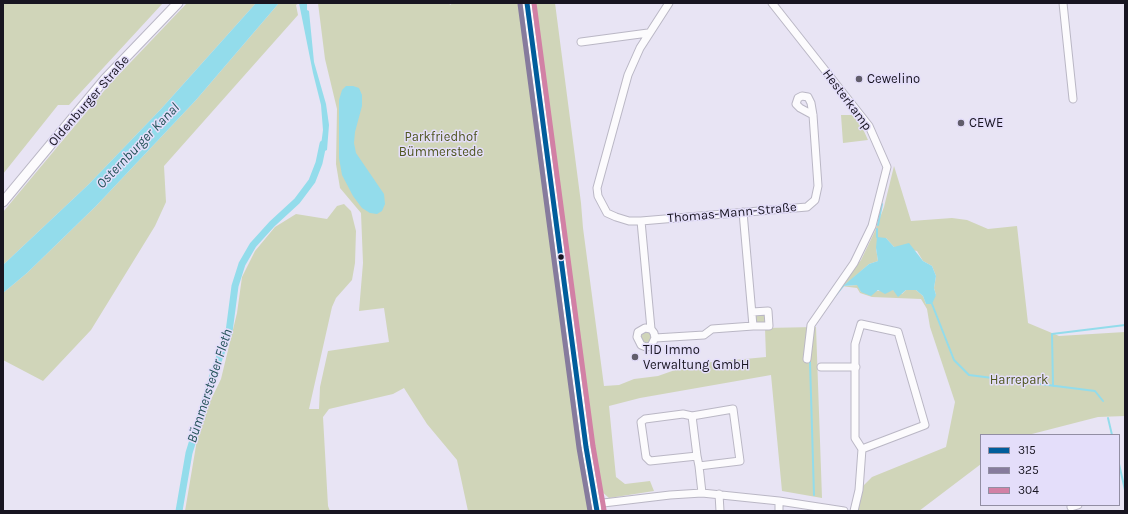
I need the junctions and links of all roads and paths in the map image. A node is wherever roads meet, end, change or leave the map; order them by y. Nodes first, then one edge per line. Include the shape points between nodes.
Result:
1 (178, 3) edge
2 (527, 3) edge
3 (669, 3) edge
4 (772, 3) edge
5 (1064, 3) edge
6 (648, 33) junction
7 (581, 42) dead end
8 (1073, 99) dead end
9 (813, 115) dead end
10 (3, 202) edge
11 (743, 212) junction
12 (641, 221) junction
13 (752, 312) junction
14 (753, 326) junction
15 (651, 329) junction
16 (655, 338) junction
17 (807, 359) dead end
18 (822, 367) dead end
19 (856, 367) junction
20 (692, 416) junction
21 (862, 449) junction
22 (697, 456) junction
23 (699, 466) junction
24 (702, 493) junction
25 (719, 494) junction
26 (778, 501) junction
27 (596, 508) edge
28 (720, 511) edge
29 (779, 511) edge
30 (844, 511) edge
31 (854, 511) edge

1 - 10 street, Oldenburger Straße via 105,79
2 - 27 street via 582,423
3 - 6 street, Thomas-Mann-Straße
4 - 17 street, Hesterkamp via 869,126 887,167 872,226 854,263 811,326
5 - 8 street
6 - 7 street
6 - 12 street, Thomas-Mann-Straße via 628,75 597,188 598,196 607,212 629,221
9 - 11 street, Thomas-Mann-Straße via 818,186 815,200 807,207
11 - 12 street, Thomas-Mann-Straße
11 - 13 street
12 - 15 street
13 - 14 street
13 - 14 street via 768,311 769,326
14 - 16 street via 712,329 704,335
15 - 16 street
15 - 16 street via 640,330 638,342 646,347 651,346
18 - 19 street
19 - 21 street via 854,438
19 - 21 street via 855,344 861,324 898,332 925,425
20 - 22 street
20 - 22 street via 645,418 641,422 646,457 650,461
20 - 23 street via 733,409 740,461
21 - 31 street via 859,490
22 - 23 street
23 - 24 street
24 - 25 street
24 - 27 street via 670,495
25 - 26 street
25 - 28 street
26 - 29 street
26 - 30 street

